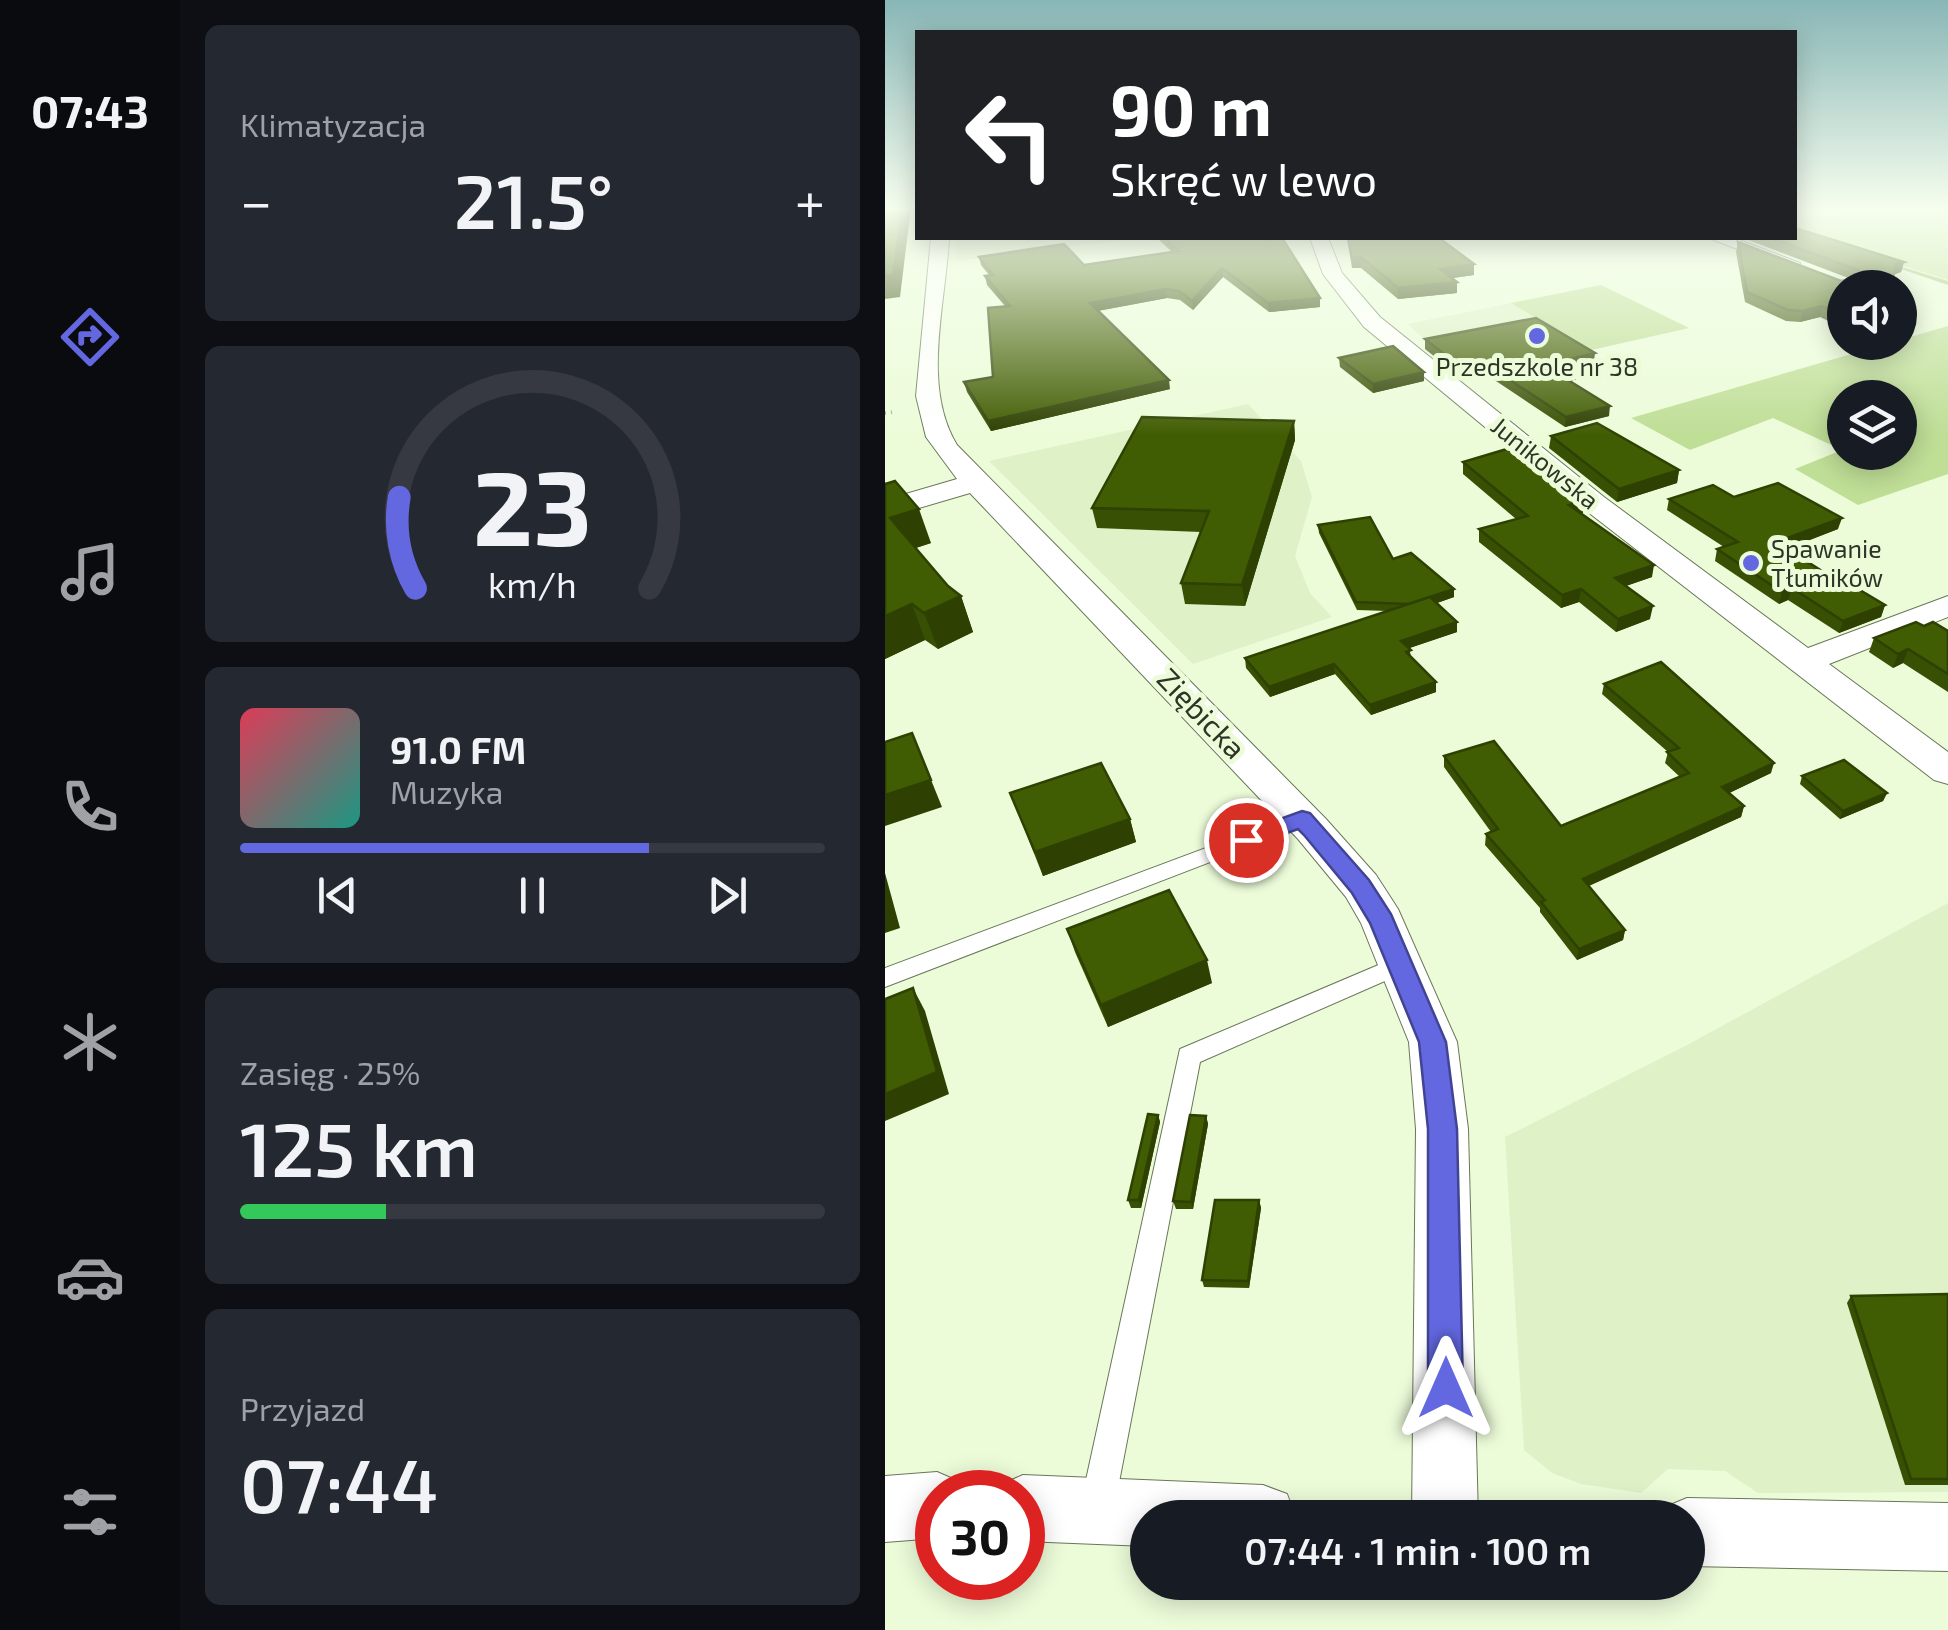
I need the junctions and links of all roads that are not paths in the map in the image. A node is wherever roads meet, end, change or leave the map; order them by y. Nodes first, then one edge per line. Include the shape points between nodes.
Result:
1 (936, 283) edge
2 (1340, 283) edge
3 (975, 483) junction
4 (885, 510) edge
5 (1948, 606) edge
6 (1803, 662) junction
7 (1948, 770) edge
8 (1302, 819) junction
9 (1402, 964) junction
10 (885, 978) edge
11 (1445, 1500) edge
12 (915, 1507) edge
13 (885, 1509) edge
14 (1045, 1509) edge
15 (1097, 1510) junction
16 (1130, 1512) edge
17 (1705, 1532) edge
18 (1948, 1537) edge

1 - 3 street, Ziębicka via 932,418
2 - 6 street, Junikowska via 1372,322
3 - 4 street
3 - 8 street, Ziębicka
5 - 6 street
6 - 7 street, Junikowska
8 - 9 street, Ziębicka via 1361,886
8 - 10 lane
9 - 11 street, Ziębicka via 1433,1042 1443,1129
9 - 15 lane via 1189,1056
12 - 13 street
14 - 15 street
15 - 16 street
17 - 18 street

